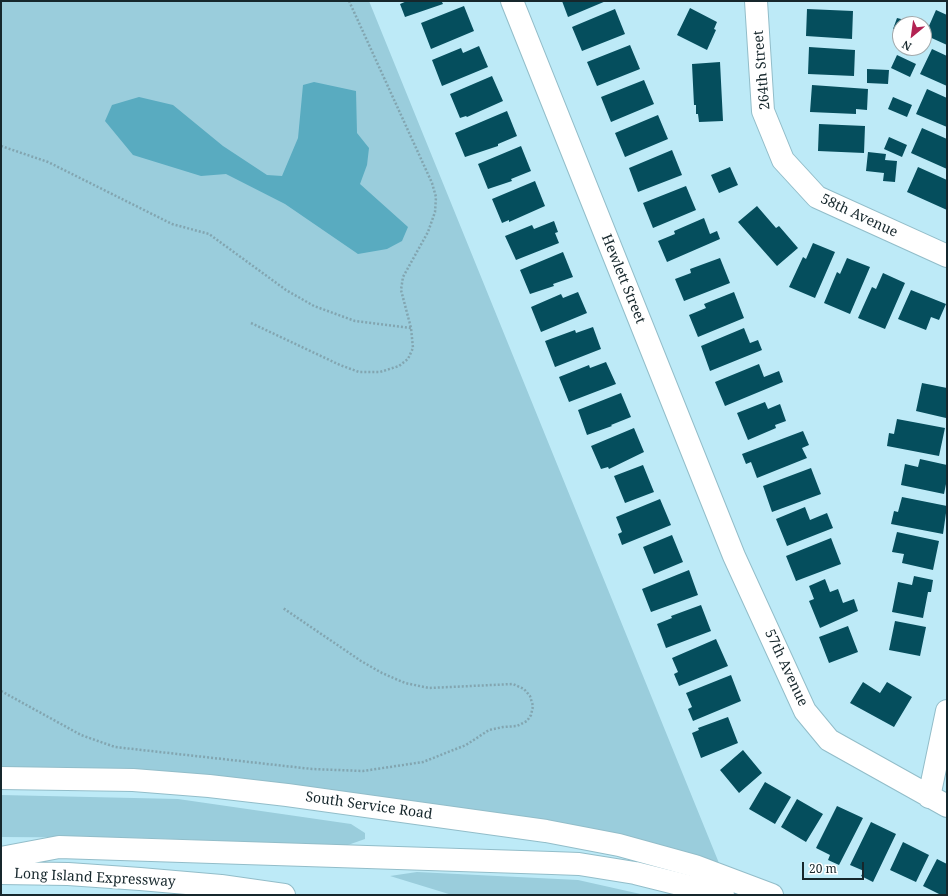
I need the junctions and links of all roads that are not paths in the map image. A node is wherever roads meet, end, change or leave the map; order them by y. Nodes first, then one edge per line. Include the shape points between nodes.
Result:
1 (512, 1) edge
2 (756, 1) edge
3 (783, 160) joint
4 (947, 256) edge
5 (734, 556) joint
6 (947, 711) edge
7 (1, 778) edge
8 (938, 801) edge
9 (1, 858) edge
10 (1, 873) edge
11 (726, 887) edge
12 (284, 895) edge
13 (772, 895) edge

1 - 5 main road, Hewlett Street
2 - 3 main road, 264th Street via 763,111
3 - 4 main road, 58th Avenue via 817,197
5 - 8 main road, 57th Avenue via 805,711 829,740
6 - 8 main road
7 - 11 main road, South Service Road via 133,780 209,786 584,837 695,866
9 - 11 main road via 58,847 578,864
10 - 12 main road, Long Island Expressway via 140,879
11 - 13 main road

